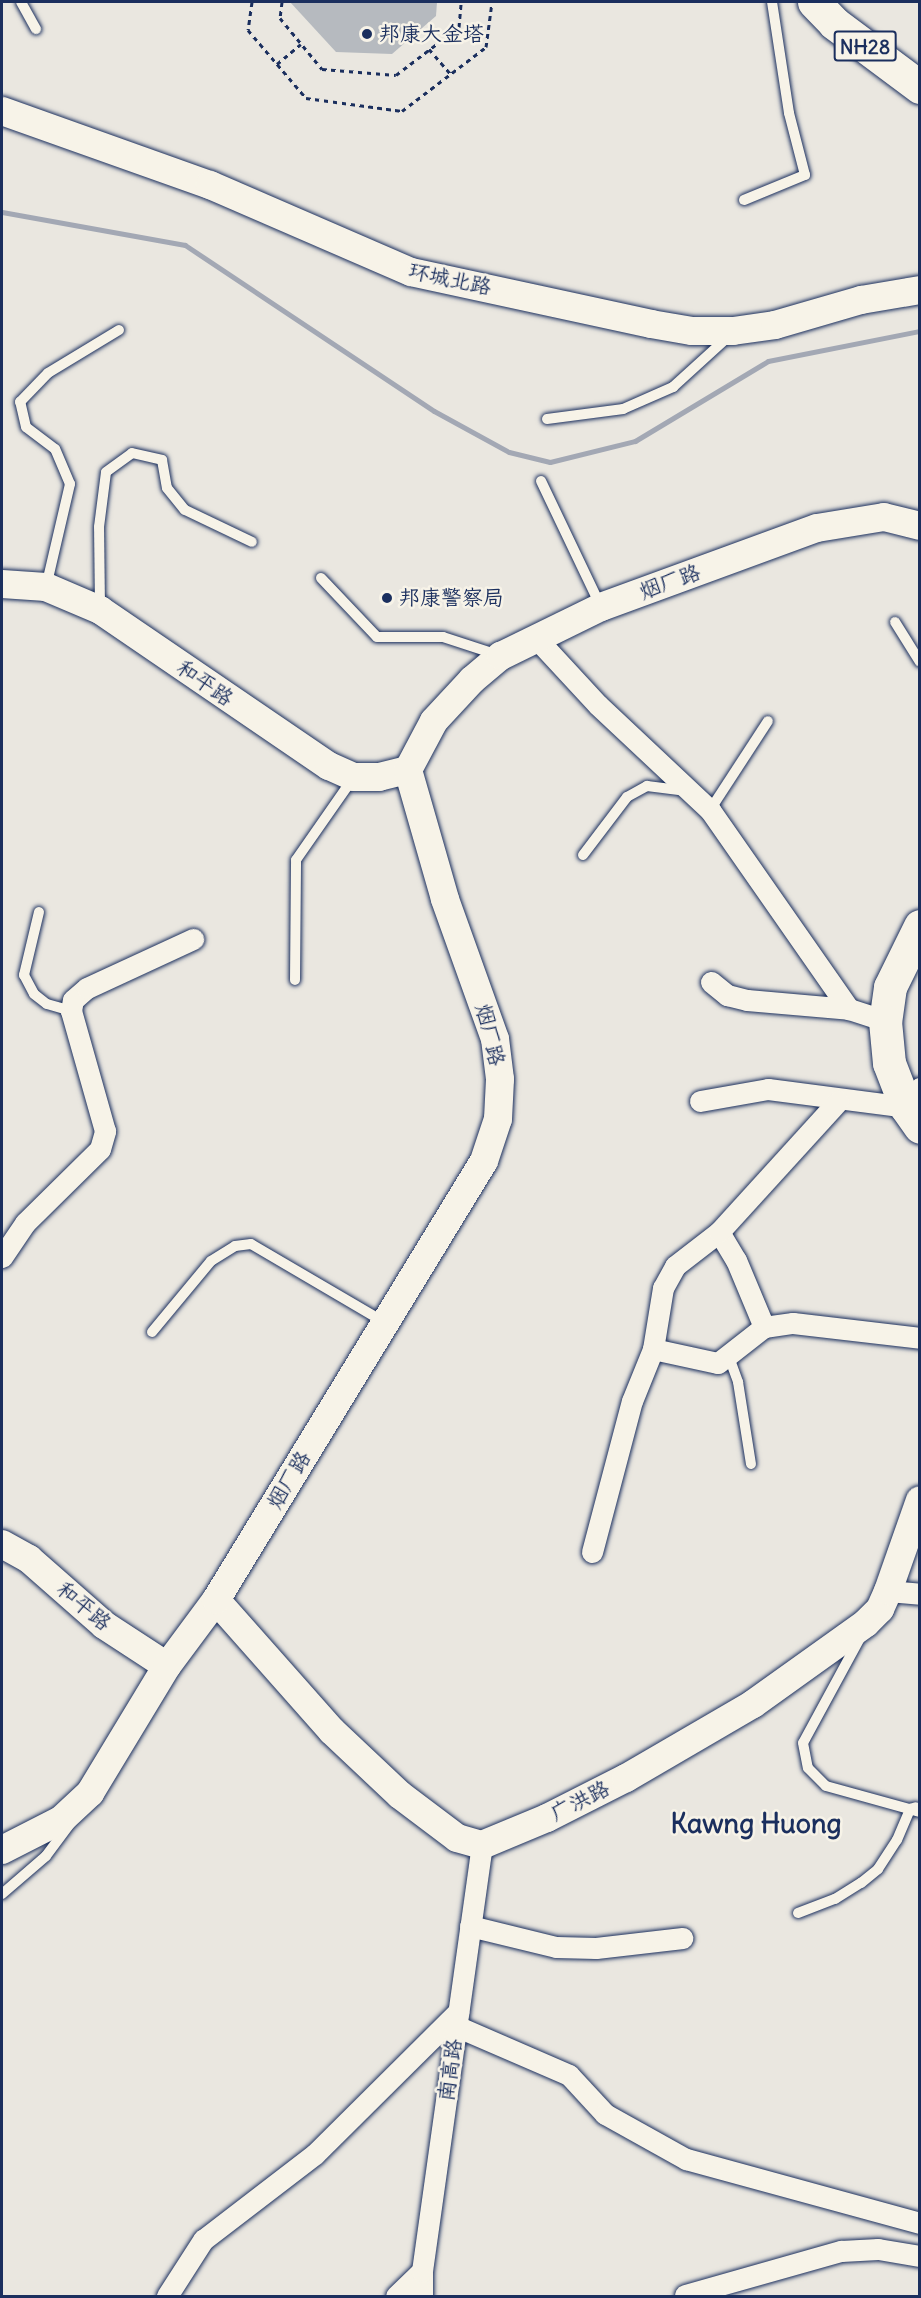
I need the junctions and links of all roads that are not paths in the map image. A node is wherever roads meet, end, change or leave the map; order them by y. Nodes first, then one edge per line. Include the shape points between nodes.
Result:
1 (21, 2) edge
2 (772, 2) edge
3 (814, 2) edge
4 (36, 29) dead end
5 (920, 87) edge
6 (2, 111) edge
7 (744, 200) dead end
8 (920, 290) edge
9 (118, 330) dead end
10 (733, 331) junction
11 (547, 418) dead end
12 (541, 481) dead end
13 (920, 526) edge
14 (252, 542) dead end
15 (321, 578) dead end
16 (2, 584) edge
17 (46, 588) junction
18 (601, 607) junction
19 (100, 610) junction
20 (895, 622) dead end
21 (536, 638) junction
22 (501, 656) junction
23 (920, 662) edge
24 (768, 721) dead end
25 (408, 770) junction
26 (354, 777) junction
27 (693, 791) junction
28 (710, 810) junction
29 (583, 855) dead end
30 (39, 912) dead end
31 (920, 926) edge
32 (193, 939) dead end
33 (295, 980) dead end
34 (711, 982) dead end
35 (849, 1009) junction
36 (71, 1011) junction
37 (885, 1021) junction
38 (700, 1101) dead end
39 (838, 1101) junction
40 (915, 1107) edge
41 (719, 1232) junction
42 (2, 1257) edge
43 (385, 1323) junction
44 (764, 1327) junction
45 (152, 1332) dead end
46 (920, 1338) edge
47 (653, 1348) junction
48 (729, 1357) junction
49 (751, 1464) dead end
50 (920, 1500) edge
51 (2, 1544) edge
52 (592, 1552) dead end
53 (888, 1591) junction
54 (920, 1594) edge
55 (216, 1600) junction
56 (872, 1617) junction
57 (167, 1666) junction
58 (916, 1809) edge
59 (76, 1810) junction
60 (482, 1845) junction
61 (2, 1850) edge
62 (2, 1894) edge
63 (798, 1913) dead end
64 (470, 1926) junction
65 (682, 1938) dead end
66 (457, 2019) junction
67 (920, 2223) edge
68 (920, 2256) edge
69 (422, 2271) junction
70 (685, 2295) dead end
71 (167, 2296) edge
72 (396, 2296) edge
73 (422, 2296) edge

1 - 4 lane
2 - 7 lane via 789,113 805,176
3 - 5 highway, NH28 via 834,23
6 - 10 street, 环城北路 via 210,184 411,272 651,324 692,331
8 - 10 street, 环城北路 via 861,300 775,325
9 - 17 lane via 48,373 20,402 26,427 55,449 70,484
10 - 11 lane via 673,387 622,409
12 - 18 lane
13 - 18 street, 烟厂路 via 884,517 818,528
14 - 19 lane via 185,510 167,488 162,460 132,453 106,472 99,527
15 - 22 lane via 377,637 443,637
16 - 17 street, 和平路
17 - 19 street, 和平路
18 - 21 street, 烟厂路
19 - 26 street, 和平路 via 307,754
20 - 23 lane
21 - 22 street, 烟厂路
21 - 27 street via 598,705
22 - 25 street, 烟厂路 via 434,721
24 - 28 lane
25 - 26 street, 和平路 via 379,777
25 - 43 street, 烟厂路 via 445,899 495,1039 500,1078 498,1119 484,1161
26 - 33 lane via 296,860
27 - 28 street
27 - 29 lane via 647,786 627,797
28 - 35 street via 805,940
30 - 36 lane via 24,975 34,994 47,1004
31 - 37 highway via 890,987
32 - 36 street via 87,988 73,1000
34 - 35 street via 727,995 747,1000
35 - 37 street
36 - 42 street via 105,1131 100,1149 95,1159 25,1223
37 - 40 highway via 889,1063
38 - 39 street via 768,1089
39 - 40 street
39 - 41 street
41 - 44 street via 736,1260
41 - 47 street via 675,1266 663,1288
43 - 45 lane via 251,1244 235,1246 211,1261
43 - 55 street, 烟厂路
44 - 46 street via 793,1323
44 - 48 street
47 - 48 street via 718,1363
47 - 52 street via 632,1401
48 - 49 lane via 738,1382
50 - 53 street, 广洪路
51 - 57 street, 和平路 via 29,1559 104,1625
53 - 54 street
53 - 56 street, 广洪路
55 - 57 street, 烟厂路
55 - 60 street via 332,1731 400,1795 457,1838
56 - 58 lane via 803,1743 808,1768 826,1786
56 - 60 street, 广洪路 via 753,1704 626,1778
57 - 59 street, 烟厂路
58 - 63 lane via 878,1869 835,1899
59 - 61 street, 烟厂路
59 - 62 lane via 68,1831 46,1856
60 - 64 street, 南高路
64 - 65 street via 556,1947 596,1948
64 - 66 street, 南高路
66 - 67 street via 569,2075 605,2114 686,2159
66 - 69 street, 南高路
66 - 71 street via 315,2154 203,2240
68 - 70 street via 878,2249 841,2252
69 - 72 street
69 - 73 street, 南高路

